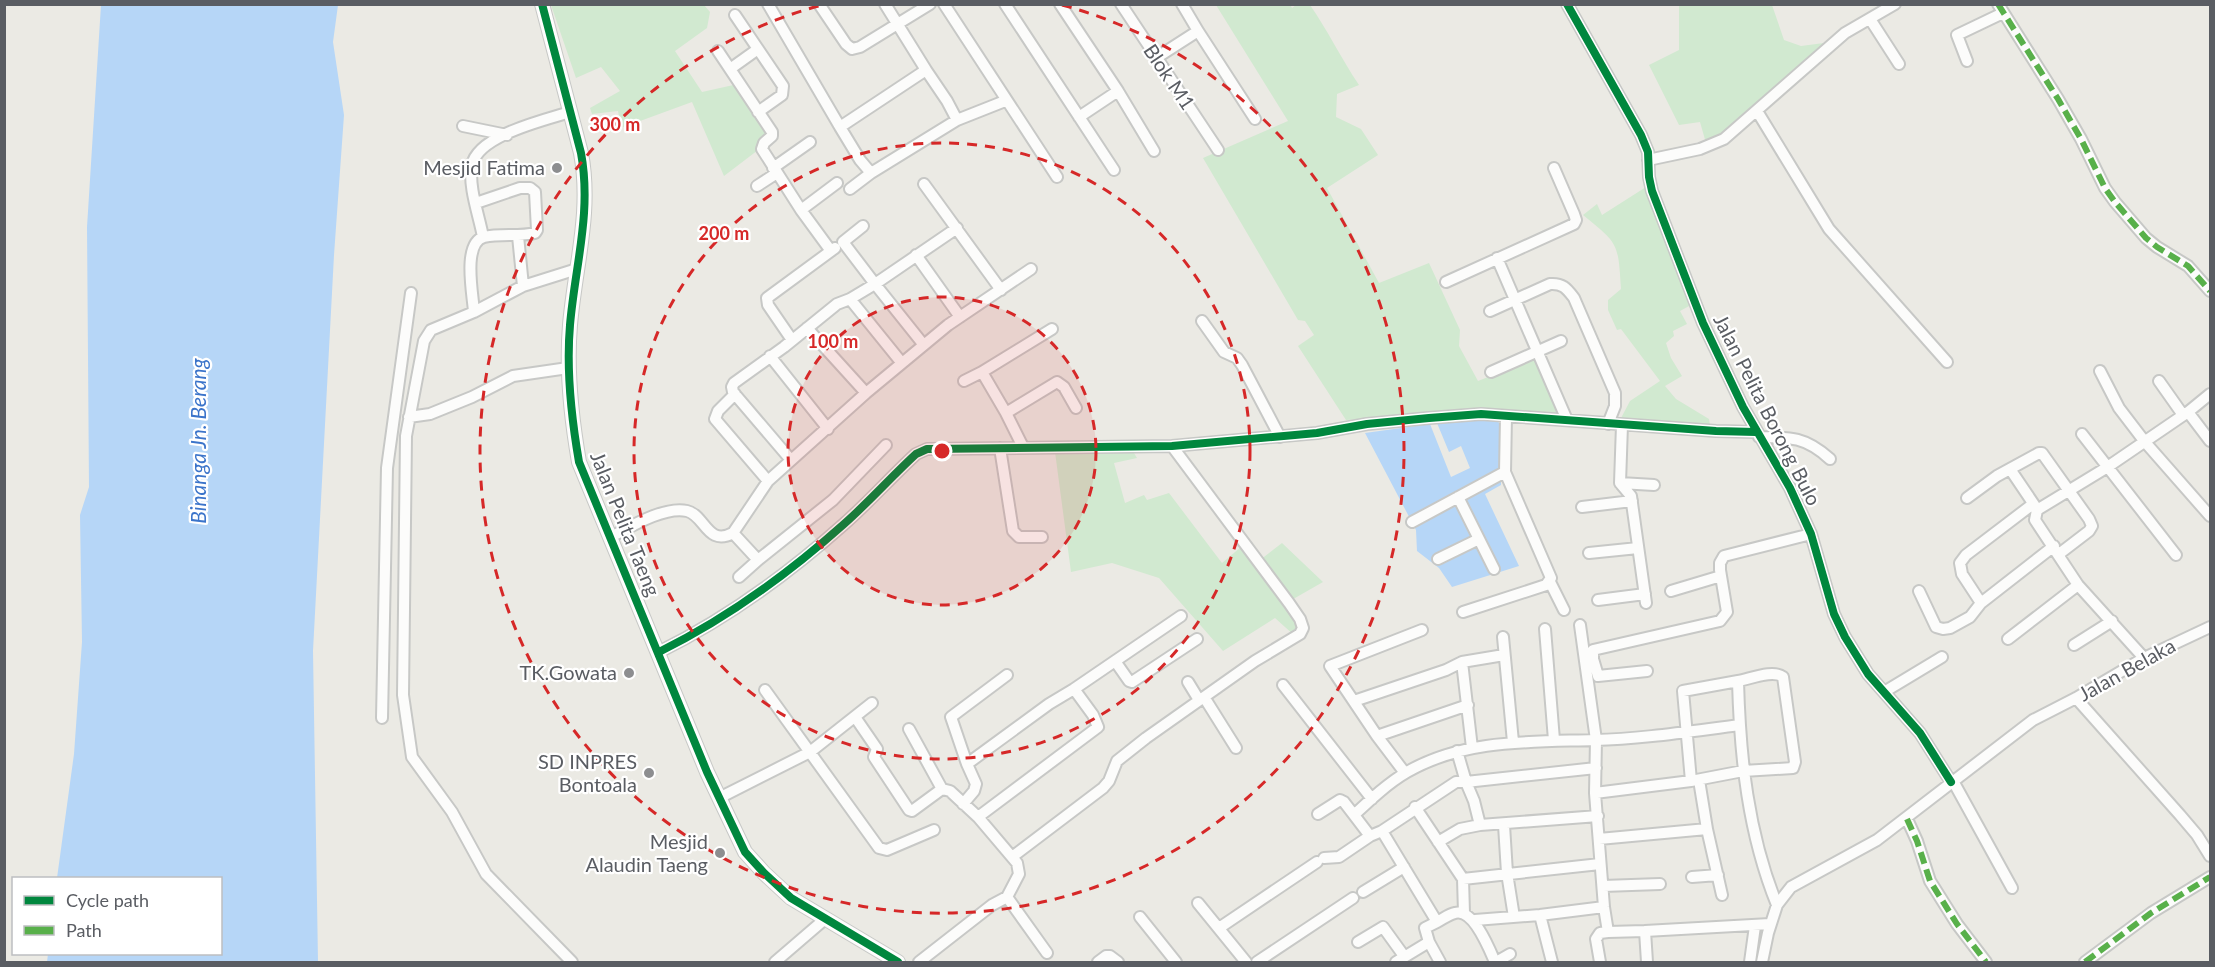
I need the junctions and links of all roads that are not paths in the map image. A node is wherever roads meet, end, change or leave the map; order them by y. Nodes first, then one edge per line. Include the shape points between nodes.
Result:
1 (542, 4) edge
2 (768, 4) edge
3 (819, 4) edge
4 (885, 4) edge
5 (930, 4) edge
6 (944, 4) edge
7 (1005, 4) edge
8 (1060, 4) edge
9 (1121, 4) edge
10 (1182, 4) edge
11 (1568, 4) edge
12 (1895, 4) edge
13 (2000, 9) edge
14 (735, 15) dead end
15 (1870, 19) junction
16 (897, 24) junction
17 (1198, 32) junction
18 (758, 49) junction
19 (718, 51) dead end
20 (1156, 58) junction
21 (1967, 62) dead end
22 (1899, 64) dead end
23 (730, 69) junction
24 (926, 69) junction
25 (1118, 91) junction
26 (1005, 101) junction
27 (1757, 111) junction
28 (570, 112) junction
29 (758, 112) junction
30 (1079, 117) junction
31 (1256, 119) dead end
32 (957, 120) junction
33 (463, 126) dead end
34 (840, 127) junction
35 (507, 135) junction
36 (810, 142) dead end
37 (1218, 150) dead end
38 (1154, 151) dead end
39 (1648, 160) junction
40 (1554, 168) dead end
41 (1114, 170) dead end
42 (775, 171) junction
43 (871, 174) junction
44 (1057, 177) dead end
45 (837, 183) dead end
46 (924, 184) dead end
47 (757, 186) dead end
48 (850, 189) dead end
49 (476, 203) junction
50 (801, 210) junction
51 (863, 226) dead end
52 (957, 228) junction
53 (518, 236) junction
54 (483, 237) junction
55 (843, 242) junction
56 (831, 251) junction
57 (916, 255) junction
58 (1497, 258) junction
59 (577, 268) junction
60 (1031, 269) dead end
61 (1446, 282) dead end
62 (875, 284) junction
63 (523, 286) junction
64 (1001, 290) junction
65 (2211, 291) edge
66 (411, 293) dead end
67 (850, 299) junction
68 (1516, 301) junction
69 (1490, 311) dead end
70 (474, 312) junction
71 (960, 317) junction
72 (1202, 321) dead end
73 (807, 328) junction
74 (1052, 329) dead end
75 (792, 340) junction
76 (1561, 341) dead end
77 (923, 344) junction
78 (422, 351) junction
79 (1537, 352) junction
80 (770, 356) junction
81 (901, 362) junction
82 (1947, 362) dead end
83 (568, 368) junction
84 (400, 370) junction
85 (2100, 371) dead end
86 (982, 372) junction
87 (1491, 372) dead end
88 (964, 381) dead end
89 (2158, 381) dead end
90 (866, 393) junction
91 (735, 394) junction
92 (2211, 394) edge
93 (1076, 408) dead end
94 (1006, 412) junction
95 (2186, 414) junction
96 (1506, 416) junction
97 (409, 417) junction
98 (1567, 420) junction
99 (1608, 424) junction
100 (1622, 425) junction
101 (828, 429) junction
102 (1758, 434) junction
103 (2082, 434) dead end
104 (1280, 437) junction
105 (2211, 441) edge
106 (2145, 442) junction
107 (886, 445) dead end
108 (1172, 446) junction
109 (1023, 447) junction
110 (1000, 448) junction
111 (1830, 459) dead end
112 (791, 460) junction
113 (2106, 468) junction
114 (2010, 469) junction
115 (1505, 472) junction
116 (768, 481) junction
117 (1620, 483) junction
118 (1654, 485) dead end
119 (2068, 489) junction
120 (1458, 497) junction
121 (1967, 498) dead end
122 (1632, 501) junction
123 (1582, 507) dead end
124 (2035, 507) junction
125 (2211, 516) edge
126 (1412, 522) dead end
127 (734, 533) junction
128 (1811, 534) junction
129 (611, 537) junction
130 (1042, 537) dead end
131 (1479, 539) junction
132 (1638, 548) junction
133 (2056, 550) junction
134 (1589, 553) dead end
135 (2176, 555) dead end
136 (1438, 559) dead end
137 (758, 560) junction
138 (1494, 569) dead end
139 (740, 576) dead end
140 (1721, 576) junction
141 (1550, 582) junction
142 (2078, 585) junction
143 (1671, 591) dead end
144 (1919, 591) dead end
145 (1598, 600) dead end
146 (1981, 603) junction
147 (1564, 610) dead end
148 (1463, 612) dead end
149 (1181, 616) dead end
150 (2112, 621) junction
151 (1580, 625) dead end
152 (2211, 627) edge
153 (1545, 629) dead end
154 (1422, 630) dead end
155 (1503, 637) dead end
156 (1197, 639) dead end
157 (2008, 639) dead end
158 (2074, 645) dead end
159 (659, 652) junction
160 (1504, 655) junction
161 (1942, 657) dead end
162 (2144, 658) junction
163 (1115, 661) junction
164 (1462, 662) junction
165 (1647, 671) dead end
166 (1007, 675) dead end
167 (1738, 681) junction
168 (1188, 682) dead end
169 (1283, 685) dead end
170 (1074, 689) junction
171 (765, 690) dead end
172 (1884, 692) junction
173 (1202, 698) junction
174 (2076, 698) junction
175 (1354, 701) junction
176 (872, 703) dead end
177 (1468, 705) junction
178 (855, 717) junction
179 (382, 718) dead end
180 (1740, 725) junction
181 (909, 729) dead end
182 (1686, 731) junction
183 (1377, 736) junction
184 (1554, 740) junction
185 (1596, 740) junction
186 (1513, 742) junction
187 (1236, 748) dead end
188 (1472, 748) junction
189 (1457, 751) junction
190 (810, 752) junction
191 (968, 764) junction
192 (1596, 768) junction
193 (1743, 771) junction
194 (1406, 773) junction
195 (1695, 781) junction
196 (1466, 782) junction
197 (1952, 782) junction
198 (942, 789) junction
199 (1595, 793) junction
200 (719, 798) junction
201 (1372, 799) junction
202 (963, 804) junction
203 (1415, 807) junction
204 (1318, 814) dead end
205 (1354, 815) junction
206 (1598, 816) junction
207 (978, 817) junction
208 (1907, 819) junction
209 (1480, 825) junction
210 (1504, 825) junction
211 (1707, 829) junction
212 (934, 830) dead end
213 (1382, 831) junction
214 (1370, 836) junction
215 (1599, 838) junction
216 (1438, 843) junction
217 (1012, 856) junction
218 (2211, 856) edge
219 (1600, 864) junction
220 (1404, 867) junction
221 (1508, 873) junction
222 (1718, 875) junction
223 (1692, 877) dead end
224 (2211, 877) edge
225 (1463, 879) junction
226 (1660, 885) dead end
227 (1603, 886) junction
228 (2013, 888) dead end
229 (1364, 892) dead end
230 (1722, 895) dead end
231 (1007, 897) junction
232 (1353, 898) dead end
233 (1198, 903) dead end
234 (1777, 905) junction
235 (1604, 907) junction
236 (1464, 913) junction
237 (1540, 915) junction
238 (1140, 917) dead end
239 (1514, 917) junction
240 (825, 919) junction
241 (1474, 920) junction
242 (1437, 922) junction
243 (1770, 924) junction
244 (1755, 926) junction
245 (1219, 928) junction
246 (1608, 932) junction
247 (1645, 932) junction
248 (1358, 942) dead end
249 (1429, 942) junction
250 (1047, 953) dead end
251 (1510, 954) dead end
252 (1400, 959) edge
253 (572, 963) edge
254 (775, 963) edge
255 (898, 963) edge
256 (919, 963) edge
257 (1098, 963) edge
258 (1118, 963) edge
259 (1176, 963) edge
260 (1246, 963) edge
261 (1257, 963) edge
262 (1440, 963) edge
263 (1496, 963) edge
264 (1552, 963) edge
265 (1600, 963) edge
266 (1647, 963) edge
267 (1750, 963) edge
268 (1762, 963) edge
269 (1986, 963) edge
270 (2085, 963) edge

1 - 28 street, Jalan Pelita Taeng
2 - 34 street
3 - 16 street via 852,49
4 - 16 street
5 - 16 street
6 - 26 street
7 - 30 street
8 - 25 street
9 - 20 street, Blok M1
10 - 17 street
11 - 39 street, Jalan Pelita Borong Bulo via 1641,135
12 - 15 street
13 - 21 street via 1957,35
13 - 65 street via 2058,99 2105,188 2146,238 2188,266
14 - 18 street
15 - 22 street
15 - 27 street via 1845,33
16 - 24 street
17 - 20 street
17 - 31 street
18 - 23 street
18 - 29 street via 784,92
19 - 23 street
20 - 37 street, Blok M1
23 - 29 street
24 - 32 street
24 - 34 street
25 - 30 street
25 - 38 street
26 - 32 street
26 - 44 street
27 - 39 street via 1716,144
27 - 82 street via 1829,229
28 - 35 street
28 - 59 street, Jalan Pelita Taeng via 585,176 586,203
29 - 42 street via 772,133 762,149
30 - 41 street
32 - 43 street
33 - 35 street
34 - 43 street
35 - 49 street via 474,157 471,173
36 - 42 street
39 - 102 street, Jalan Pelita Borong Bulo via 1652,190 1703,323
40 - 58 street via 1575,214 1574,224
42 - 47 street
42 - 50 street
43 - 48 street
45 - 50 street
46 - 52 street
49 - 53 street via 520,188 533,190 537,230
49 - 54 street
50 - 56 street
51 - 55 street
52 - 57 street
52 - 64 street
53 - 54 street
53 - 63 street
54 - 70 street via 474,244 470,257
55 - 56 street
55 - 62 street
56 - 75 street via 767,298
57 - 62 street
57 - 71 street
58 - 61 street
58 - 68 street
59 - 63 street
59 - 83 street, Jalan Pelita Taeng
60 - 64 street
62 - 67 street
62 - 77 street
63 - 70 street
64 - 71 street
66 - 84 street
67 - 73 street via 837,303
67 - 81 street
68 - 69 street
68 - 79 street
68 - 99 street via 1545,286 1557,284 1567,288 1615,393
70 - 78 street via 431,330
71 - 77 street
72 - 104 street via 1224,352 1242,365
73 - 75 street
73 - 90 street
74 - 86 street
75 - 80 street
76 - 79 street
77 - 81 street
78 - 84 street
78 - 97 street
79 - 87 street
79 - 98 street
80 - 91 street via 734,383
80 - 101 street
81 - 90 street
83 - 97 street via 513,376 430,414
83 - 129 street, Jalan Pelita Taeng via 579,462
84 - 179 street via 387,468
85 - 106 street via 2119,408
86 - 88 street
86 - 94 street
89 - 95 street
90 - 101 street
91 - 112 street
91 - 116 street via 718,411 716,419
92 - 95 street
93 - 94 street via 1057,382
94 - 109 street
95 - 105 street
95 - 106 street
96 - 98 street
96 - 104 street via 1429,417
96 - 115 street
97 - 253 street via 403,695 412,758 452,812 486,874
98 - 99 street
99 - 100 street
100 - 102 street
100 - 117 street
101 - 112 street
102 - 111 street via 1803,440
102 - 128 street, Jalan Pelita Borong Bulo
103 - 113 street
104 - 108 street
106 - 113 street
106 - 125 street
107 - 137 street via 832,500
108 - 109 street
108 - 173 street via 1289,603 1303,628 1300,634
109 - 110 street
110 - 130 street via 1012,531 1019,537
110 - 159 street via 947,447 916,454 791,569 692,636
112 - 116 street
113 - 119 street
113 - 135 street
114 - 119 street via 2041,453
114 - 121 street
114 - 124 street
115 - 120 street
115 - 141 street
116 - 127 street
117 - 118 street
117 - 122 street
119 - 124 street
119 - 133 street via 2092,526
120 - 126 street
120 - 131 street
122 - 123 street
122 - 132 street
124 - 133 street via 2035,520
124 - 146 street via 1962,559 1962,574
127 - 129 street via 715,535 693,514 682,511 653,517
127 - 137 street
128 - 140 street via 1724,556
128 - 172 street, Jalan Pelita Borong Bulo via 1834,614 1858,661
129 - 159 street, Jalan Pelita Taeng
131 - 136 street
131 - 138 street
132 - 134 street
132 - 145 street via 1645,599
133 - 142 street
133 - 146 street
137 - 139 street
140 - 143 street
140 - 165 street via 1728,608 1720,621 1593,650 1598,676
141 - 147 street
141 - 148 street
142 - 150 street
142 - 157 street
144 - 146 street via 1939,629 1961,623
149 - 163 street
150 - 158 street
150 - 162 street
151 - 185 street
152 - 162 street, Jalan Belaka
153 - 184 street
154 - 175 street via 1330,666
155 - 160 street
156 - 163 street via 1132,682
159 - 200 street, Jalan Pelita Taeng
160 - 164 street
160 - 186 street
161 - 172 street
162 - 174 street, Jalan Belaka
163 - 170 street
164 - 175 street
164 - 177 street
166 - 191 street via 951,717
167 - 180 street
167 - 182 street via 1683,691
167 - 193 street via 1778,673 1783,677 1795,762 1790,769
168 - 173 street
169 - 201 street
170 - 191 street
170 - 207 street via 1098,727
171 - 190 street
172 - 197 street, Jalan Pelita Borong Bulo via 1920,733
173 - 187 street
173 - 217 street via 1117,761 1103,788
174 - 197 street, Jalan Belaka via 2025,725
174 - 218 street via 2198,836
175 - 183 street
176 - 178 street
177 - 183 street
177 - 188 street
178 - 190 street
178 - 198 street via 877,748 874,757 909,810
180 - 182 street
180 - 193 street
181 - 198 street
182 - 185 street
182 - 195 street
183 - 194 street
184 - 185 street
184 - 186 street
185 - 192 street
186 - 188 street
188 - 189 street
189 - 194 street
189 - 196 street
190 - 200 street
190 - 212 street via 879,848 887,850
191 - 202 street via 976,784
192 - 196 street
192 - 199 street
193 - 195 street
193 - 234 street via 1767,880
194 - 201 street
195 - 199 street
195 - 211 street
196 - 203 street via 1452,783
196 - 209 street
197 - 208 street, Jalan Belaka
197 - 228 street, Jalan Pelita Borong Bulo
198 - 202 street via 950,791
199 - 206 street
200 - 240 street, Jalan Pelita Taeng via 745,852 791,898
201 - 205 street
202 - 207 street
203 - 213 street
203 - 216 street
204 - 205 street via 1342,800
205 - 214 street
206 - 210 street
206 - 215 street
207 - 217 street
208 - 234 street, Jalan Belaka via 1852,855 1791,887
208 - 269 street via 1930,881
209 - 210 street
209 - 216 street via 1460,829
210 - 221 street
211 - 215 street
211 - 222 street
213 - 214 street
213 - 220 street
214 - 245 street via 1340,857 1321,860
215 - 219 street
216 - 225 street
217 - 231 street via 1019,874
219 - 221 street
219 - 227 street
220 - 229 street
220 - 242 street
221 - 225 street
221 - 239 street
222 - 223 street
222 - 230 street
224 - 270 street via 2151,914
225 - 236 street
226 - 227 street
227 - 235 street
231 - 250 street
231 - 256 street
232 - 261 street
233 - 245 street
234 - 243 street
235 - 237 street
235 - 246 street
236 - 241 street
236 - 242 street via 1456,912
237 - 239 street
237 - 264 street
238 - 259 street
239 - 241 street
240 - 254 street
240 - 255 street, Jalan Pelita Taeng
241 - 263 street
242 - 249 street via 1425,928
243 - 244 street
243 - 268 street
244 - 247 street
244 - 267 street
245 - 260 street
246 - 247 street
246 - 265 street via 1600,933 1596,939
247 - 266 street
248 - 252 street via 1381,926
249 - 252 street
249 - 262 street
251 - 263 street
257 - 258 street via 1110,956

